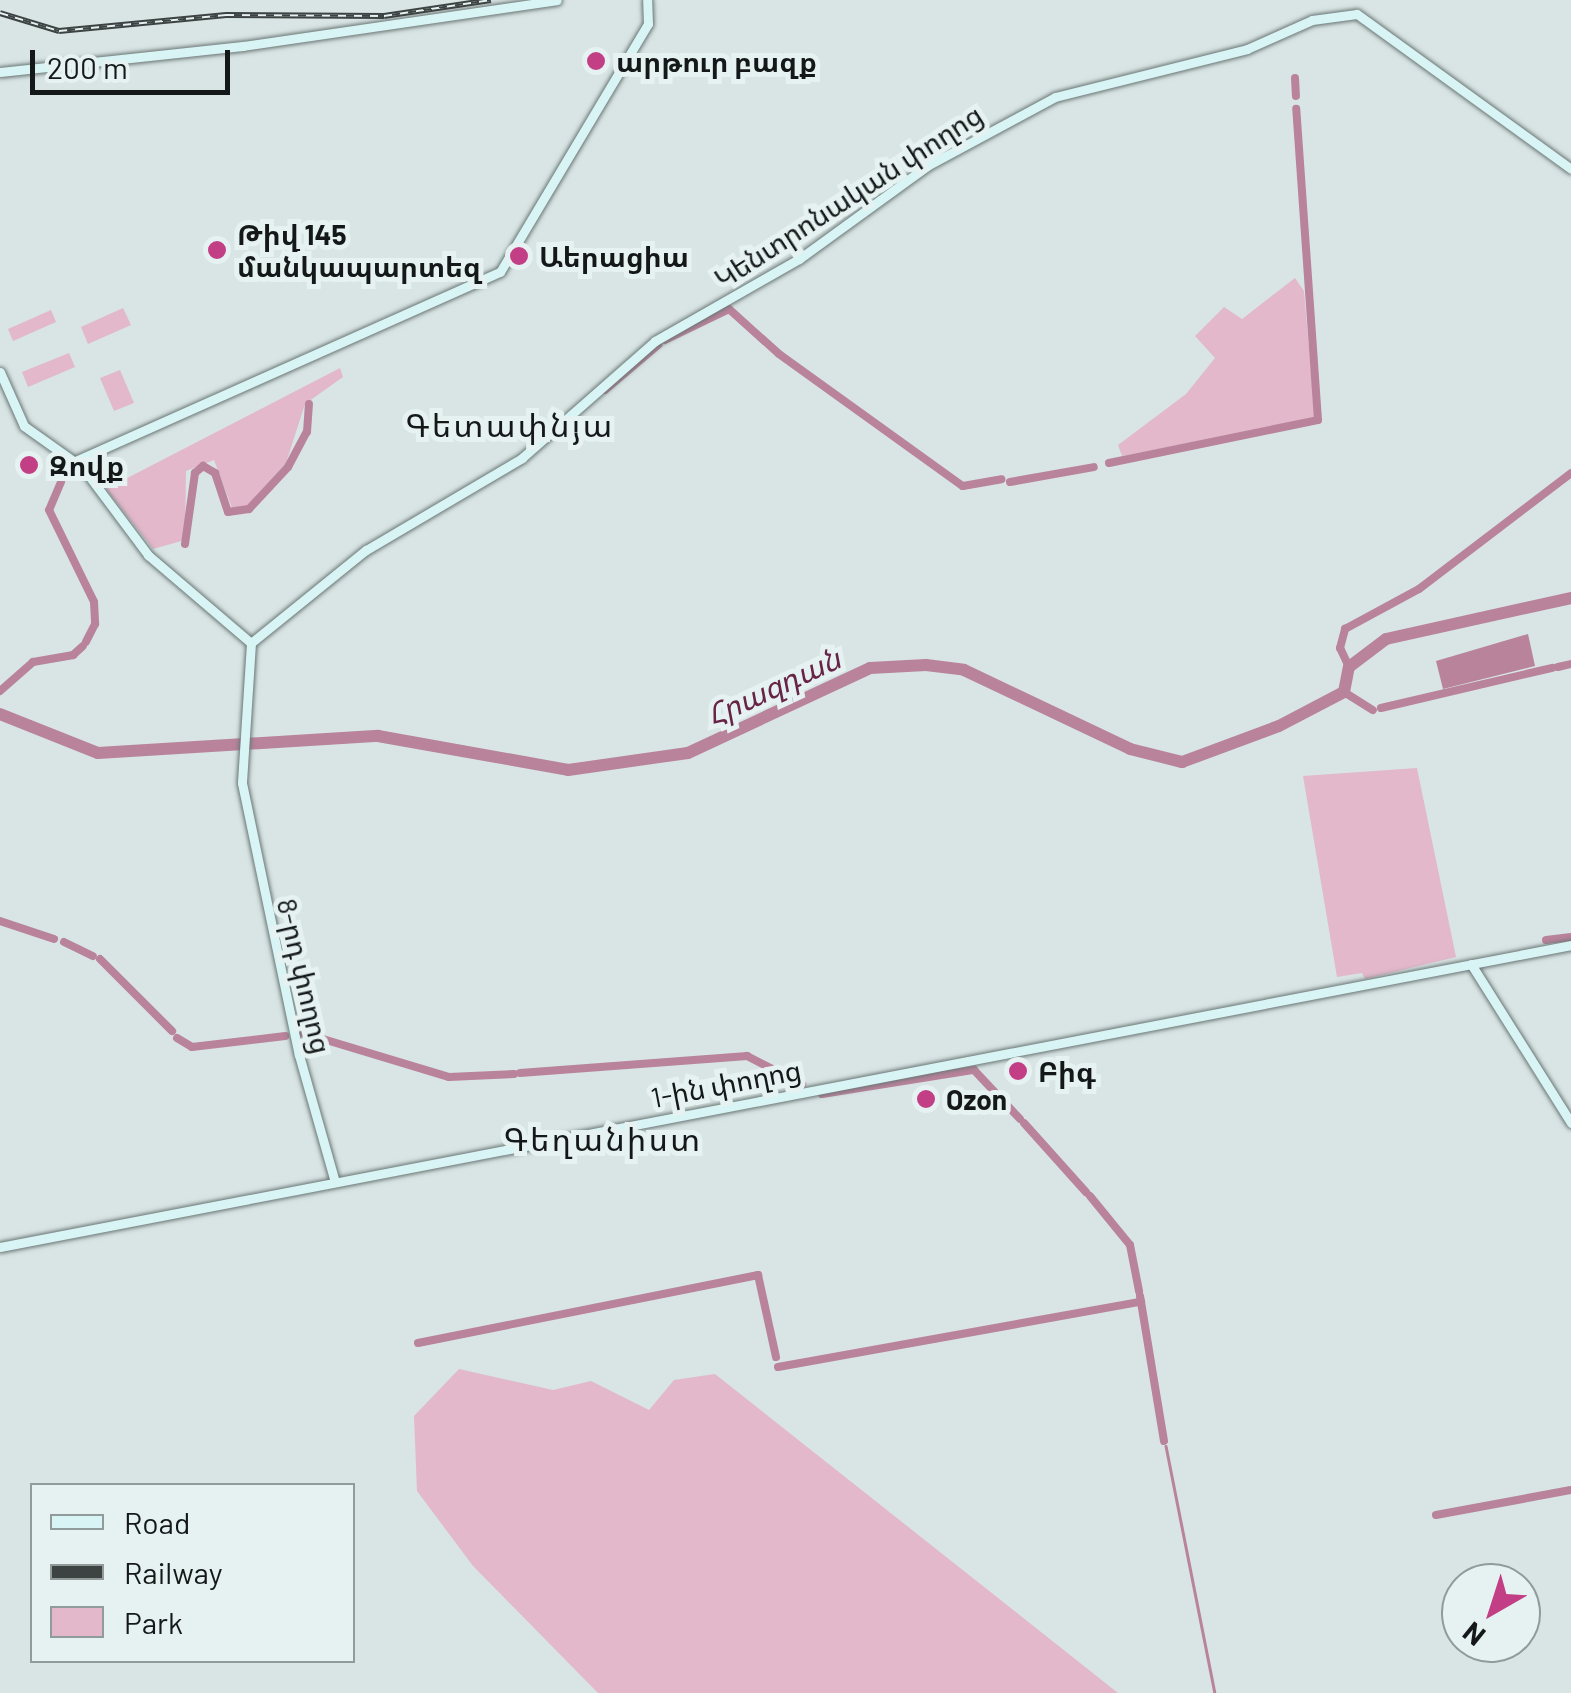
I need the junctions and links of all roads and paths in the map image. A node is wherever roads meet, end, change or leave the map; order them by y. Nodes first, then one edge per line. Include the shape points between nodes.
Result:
1 (557, 0) edge
2 (646, 0) edge
3 (0, 72) edge
4 (1571, 168) edge
5 (0, 372) edge
6 (73, 462) junction
7 (251, 643) junction
8 (1571, 945) edge
9 (1466, 966) junction
10 (1571, 1123) edge
11 (335, 1182) junction
12 (0, 1247) edge

1 - 3 main road via 244,46
2 - 6 main road via 648,24 500,272
4 - 7 main road, Կենտրոնական փողոց via 1357,14 1312,20 1247,48 1056,97 927,166 799,259 655,341 522,458 366,550
5 - 6 main road via 24,426
6 - 7 main road via 148,555
7 - 11 main road, 8-րդ փողոց via 242,778 299,1056
8 - 9 main road, 1-ին փողոց
9 - 10 main road
9 - 11 main road, 1-ին փողոց
11 - 12 main road, 1-ին փողոց

